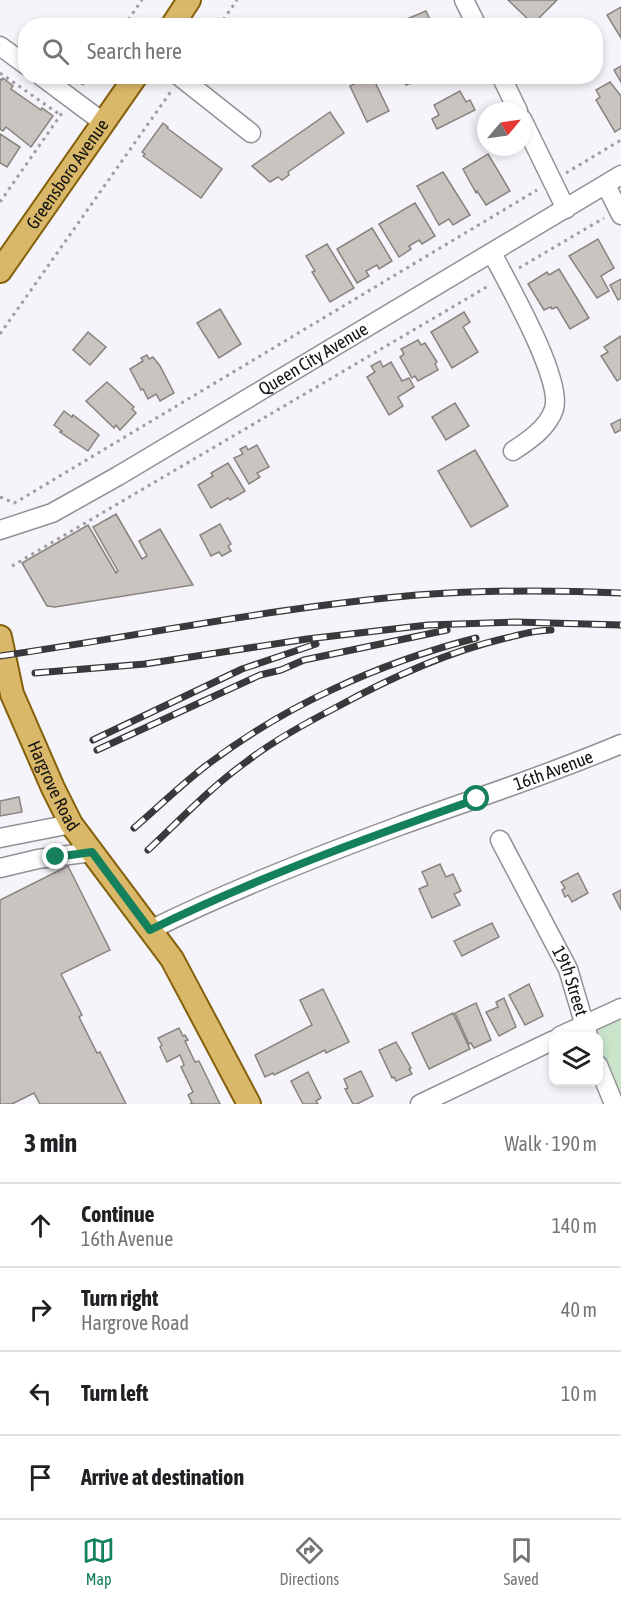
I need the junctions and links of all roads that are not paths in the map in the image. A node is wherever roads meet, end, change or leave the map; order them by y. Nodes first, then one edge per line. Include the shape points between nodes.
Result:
1 (189, 0) edge
2 (464, 0) edge
3 (177, 18) edge
4 (473, 18) edge
5 (0, 46) edge
6 (18, 59) edge
7 (52, 84) edge
8 (131, 84) edge
9 (189, 84) edge
10 (505, 84) edge
11 (514, 102) edge
12 (104, 123) junction
13 (250, 132) dead end
14 (531, 138) edge
15 (614, 180) edge
16 (566, 209) junction
17 (620, 212) edge
18 (492, 253) junction
19 (0, 271) edge
20 (513, 451) dead end
21 (0, 530) edge
22 (0, 637) edge
23 (621, 744) edge
24 (71, 824) junction
25 (20, 834) junction
26 (0, 838) edge
27 (500, 840) dead end
28 (92, 852) junction
29 (23, 863) junction
30 (0, 868) edge
31 (150, 930) junction
32 (621, 1008) edge
33 (586, 1031) edge
34 (549, 1043) edge
35 (603, 1077) edge
36 (431, 1102) edge
37 (249, 1104) edge
38 (614, 1104) edge

1 - 3 main road
2 - 4 street
5 - 6 street
7 - 12 street
8 - 12 main road, Greensboro Avenue
9 - 13 street
10 - 11 street
12 - 19 main road, Greensboro Avenue
14 - 16 street
15 - 16 street, Queen City Avenue
15 - 17 street
16 - 18 street, Queen City Avenue
18 - 20 street via 532,330 554,394 549,419 533,438
18 - 21 street, Queen City Avenue via 52,513
22 - 24 main road, Hargrove Road via 12,694
23 - 31 street, 16th Avenue via 301,863
24 - 25 street
24 - 28 main road, Hargrove Road
25 - 26 street
25 - 29 street
27 - 33 street, 19th Street via 568,969
28 - 29 street
28 - 31 main road, Hargrove Road
29 - 30 street
31 - 37 main road, Hargrove Road via 172,959
32 - 33 street
34 - 36 street
35 - 38 street

